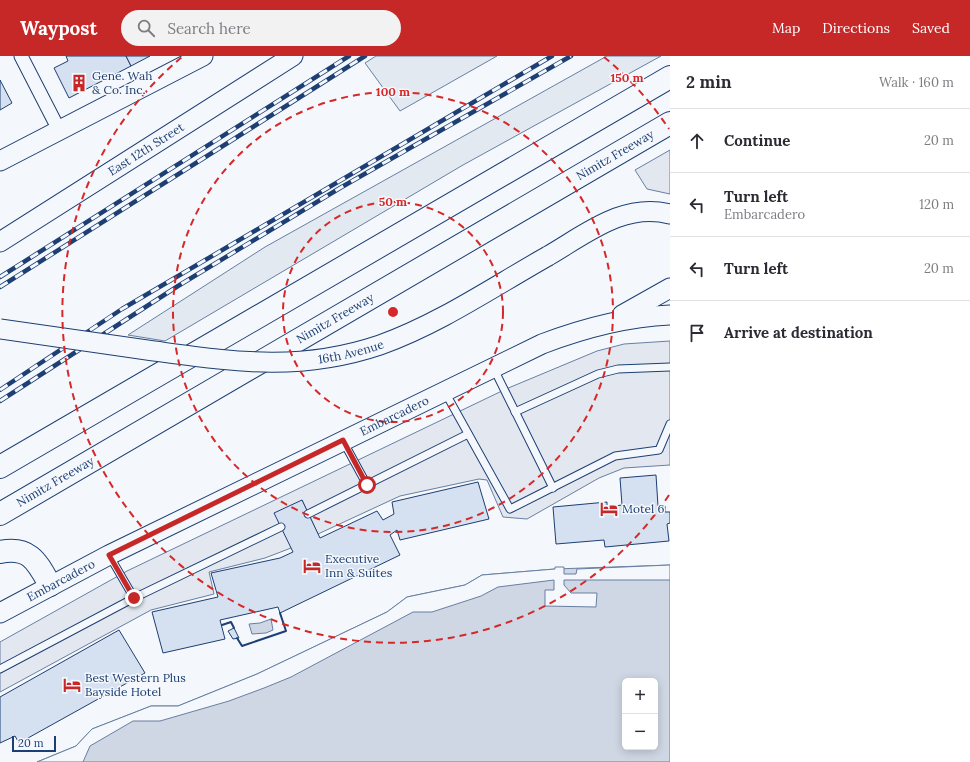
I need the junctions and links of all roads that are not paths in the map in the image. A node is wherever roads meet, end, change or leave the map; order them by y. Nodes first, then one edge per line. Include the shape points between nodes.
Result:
1 (21, 56) edge
2 (202, 56) edge
3 (293, 56) edge
4 (670, 78) edge
5 (670, 123) edge
6 (59, 130) junction
7 (0, 161) edge
8 (670, 214) edge
9 (0, 242) edge
10 (670, 288) edge
11 (670, 315) edge
12 (610, 322) junction
13 (0, 329) edge
14 (493, 367) junction
15 (670, 367) edge
16 (445, 392) junction
17 (515, 412) junction
18 (670, 424) edge
19 (468, 434) junction
20 (343, 440) junction
21 (0, 467) edge
22 (367, 485) junction
23 (553, 488) junction
24 (0, 514) edge
25 (308, 514) dead end
26 (281, 527) dead end
27 (0, 552) edge
28 (109, 555) junction
29 (50, 585) junction
30 (134, 598) junction
31 (0, 614) edge
32 (0, 669) edge

1 - 6 street
2 - 6 main road
3 - 9 main road, East 12th Street
4 - 21 highway
5 - 24 highway, Nimitz Freeway
6 - 7 main road
8 - 13 main road, 16th Avenue, bridge via 646,211 621,215 419,328 380,345 324,359 282,363 230,361
10 - 12 main road
11 - 12 main road, Embarcadero
12 - 14 main road, Embarcadero via 574,331
14 - 16 main road, Embarcadero
14 - 17 lane
15 - 17 lane via 618,368 598,374
16 - 19 lane
16 - 20 main road, Embarcadero
17 - 23 lane
18 - 23 lane via 659,450 615,456
19 - 22 lane
19 - 23 lane via 510,509
20 - 22 lane
20 - 28 main road, Embarcadero
22 - 25 lane
26 - 30 lane
27 - 29 highway via 21,550 37,562
28 - 29 main road, Embarcadero
28 - 30 lane
29 - 31 main road, Embarcadero
30 - 32 lane

